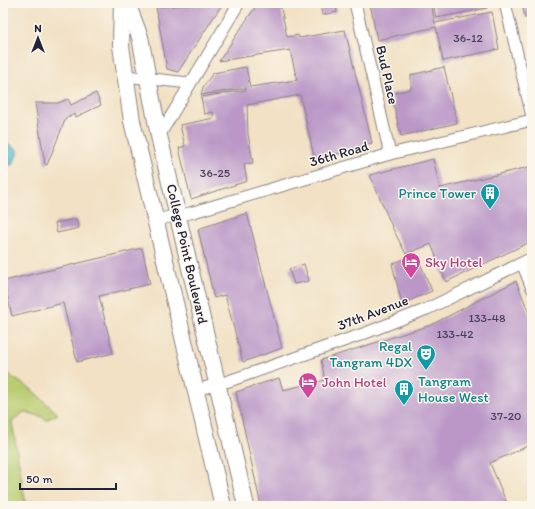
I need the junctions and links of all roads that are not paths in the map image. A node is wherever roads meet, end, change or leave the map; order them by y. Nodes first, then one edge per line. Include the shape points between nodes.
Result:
1 (122, 3) edge
2 (127, 3) edge
3 (239, 3) edge
4 (355, 3) edge
5 (505, 3) edge
6 (125, 76) junction
7 (148, 79) junction
8 (189, 83) junction
9 (532, 116) edge
10 (532, 120) edge
11 (159, 136) junction
12 (390, 154) junction
13 (178, 215) junction
14 (155, 220) junction
15 (532, 258) edge
16 (522, 263) junction
17 (532, 288) edge
18 (217, 384) junction
19 (196, 390) junction
20 (223, 506) edge
21 (246, 506) edge

1 - 6 main road, College Point Boulevard via 121,46
2 - 7 main road, College Point Boulevard via 140,37
3 - 8 street
4 - 12 street, Bud Place
5 - 9 street
6 - 7 street
6 - 14 main road, College Point Boulevard via 132,121
7 - 8 street
7 - 11 main road, College Point Boulevard
8 - 11 street
10 - 12 street, 36th Road
11 - 13 main road, College Point Boulevard
12 - 13 street, 36th Road
13 - 14 street, 36th Road
13 - 18 main road, College Point Boulevard
14 - 19 main road, College Point Boulevard
15 - 16 street, 37th Avenue
16 - 17 street
16 - 18 street, 37th Avenue via 427,309 363,334
18 - 19 street, 37th Avenue
18 - 21 main road, College Point Boulevard
19 - 20 main road, College Point Boulevard

